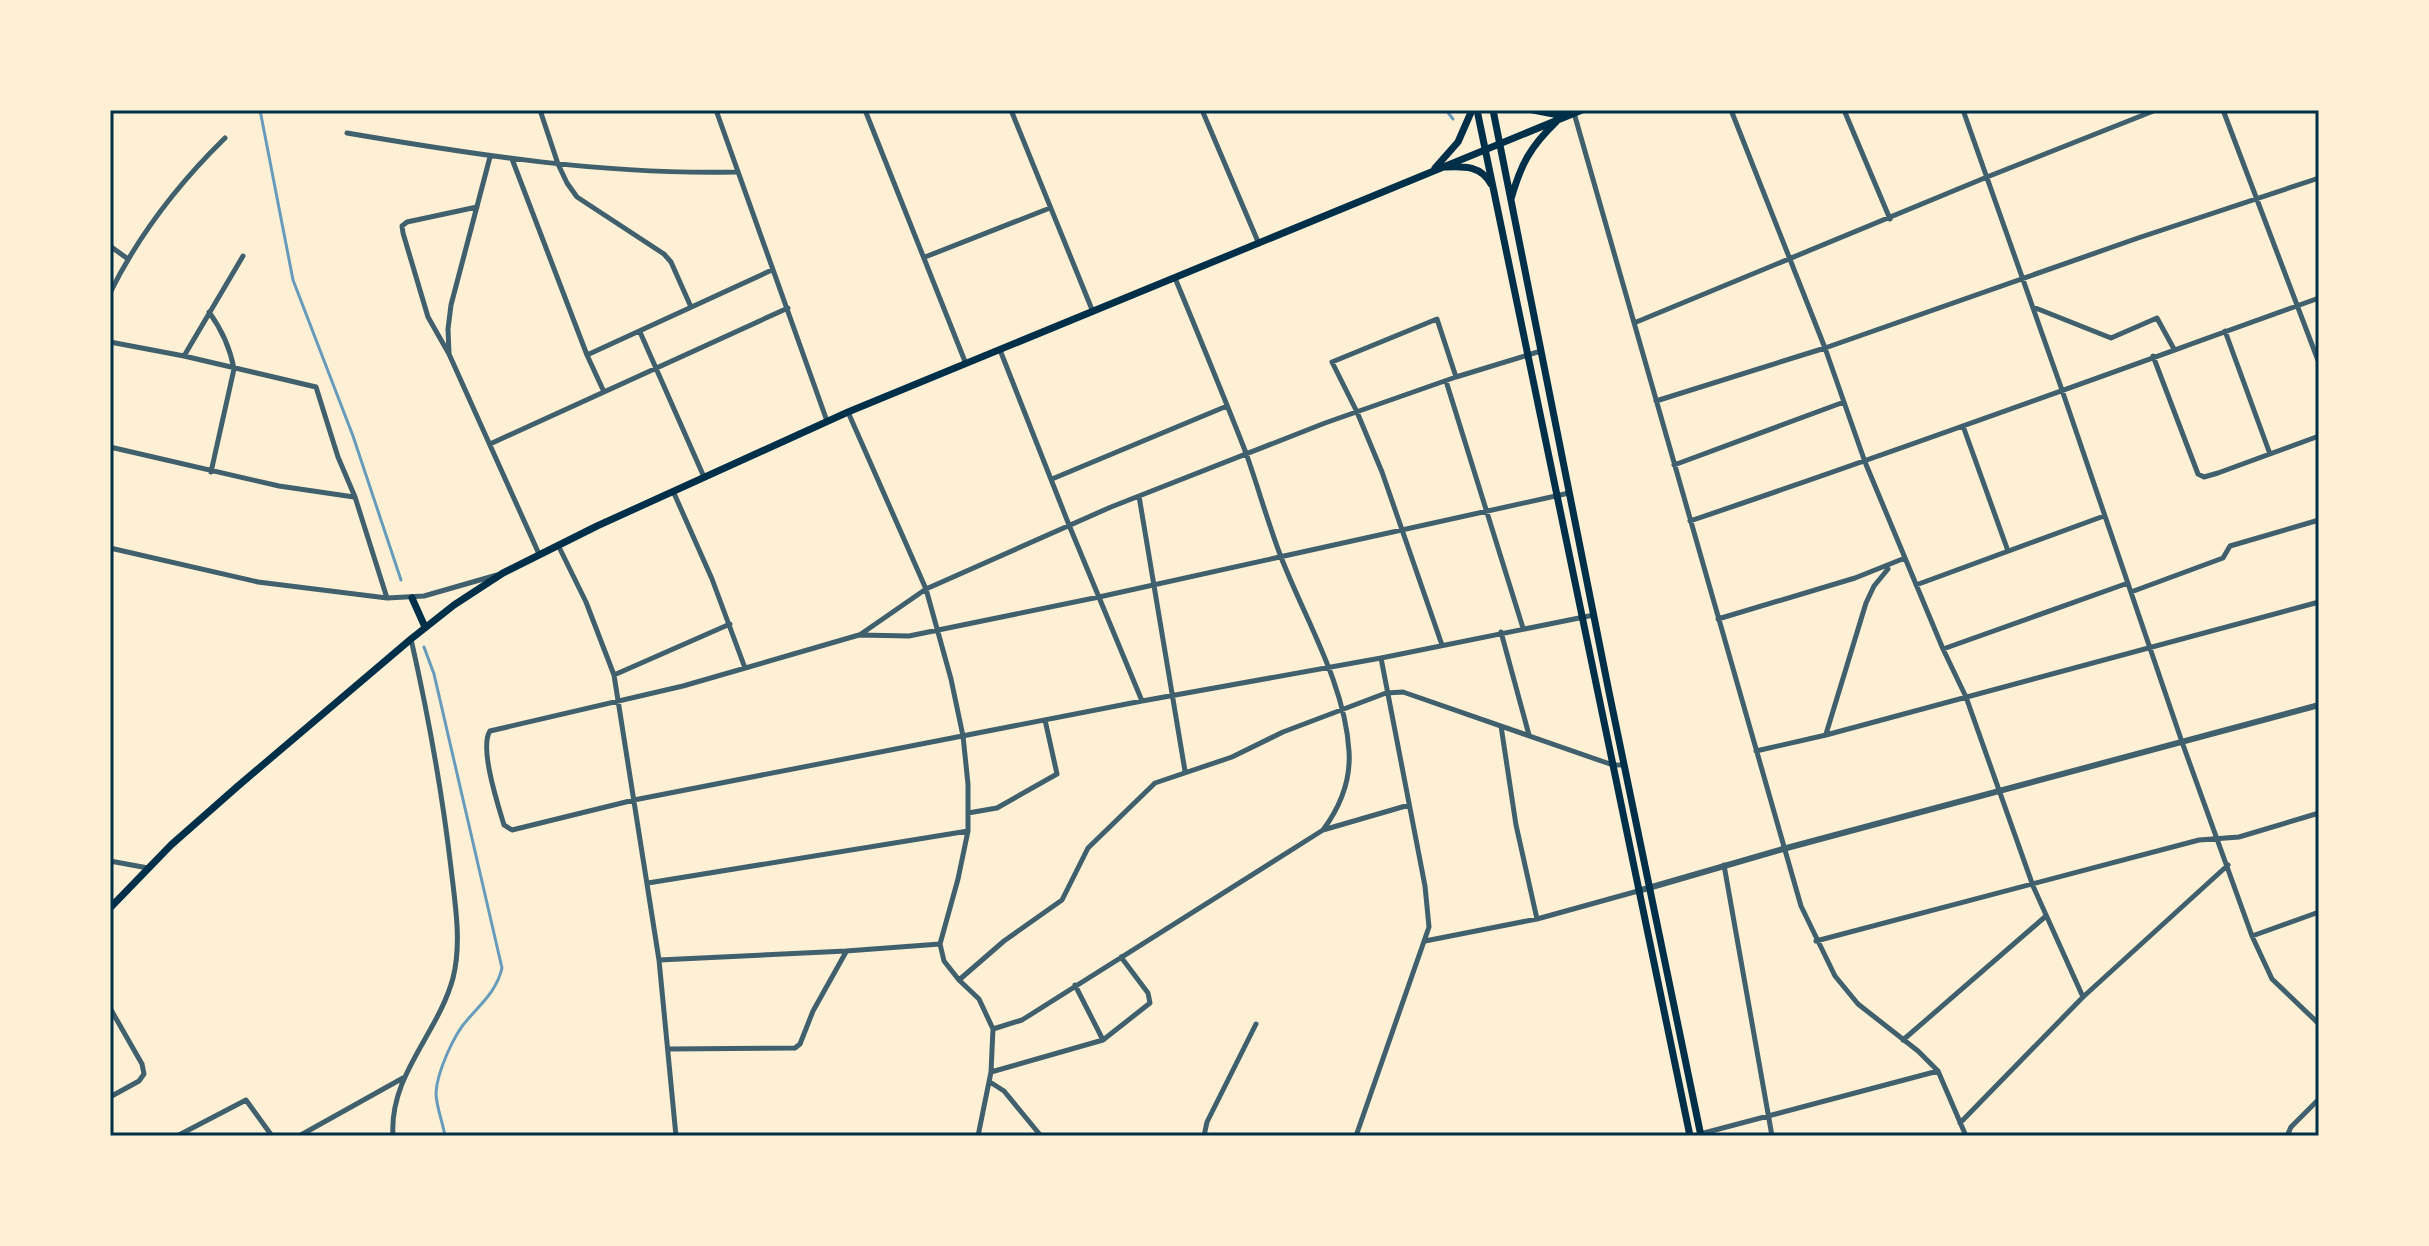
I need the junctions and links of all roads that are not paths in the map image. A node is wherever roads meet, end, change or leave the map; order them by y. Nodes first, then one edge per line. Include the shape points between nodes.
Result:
1 (540, 110) edge
2 (716, 110) edge
3 (865, 110) edge
4 (1011, 110) edge
5 (1202, 110) edge
6 (1474, 110) edge
7 (1493, 110) edge
8 (1533, 110) edge
9 (1731, 110) edge
10 (1844, 110) edge
11 (1963, 110) edge
12 (2156, 110) edge
13 (2223, 110) edge
14 (1570, 115) edge
15 (347, 133) dead end
16 (225, 138) dead end
17 (1500, 143) junction
18 (1484, 149) junction
19 (490, 157) junction
20 (512, 159) junction
21 (558, 164) junction
22 (1437, 168) junction
23 (736, 172) junction
24 (1987, 177) junction
25 (2319, 178) edge
26 (1496, 195) junction
27 (1511, 201) junction
28 (2257, 201) junction
29 (477, 207) junction
30 (1050, 208) junction
31 (1890, 219) junction
32 (1259, 244) junction
33 (110, 246) edge
34 (243, 256) dead end
35 (925, 257) junction
36 (128, 259) junction
37 (1791, 260) junction
38 (772, 270) junction
39 (1175, 278) junction
40 (2023, 279) junction
41 (110, 293) edge
42 (2319, 298) edge
43 (2297, 306) junction
44 (691, 307) junction
45 (2033, 307) junction
46 (788, 308) junction
47 (209, 312) junction
48 (1093, 312) junction
49 (1634, 323) junction
50 (2225, 331) junction
51 (640, 332) junction
52 (110, 342) edge
53 (1825, 348) junction
54 (2174, 349) junction
55 (1000, 350) junction
56 (1541, 351) junction
57 (449, 354) junction
58 (587, 355) junction
59 (184, 356) junction
60 (1529, 356) junction
61 (2153, 356) junction
62 (2319, 363) edge
63 (966, 364) junction
64 (234, 369) junction
65 (656, 369) junction
66 (1456, 377) junction
67 (1446, 381) junction
68 (2062, 390) junction
69 (604, 392) junction
70 (1656, 401) junction
71 (1844, 402) junction
72 (1227, 406) junction
73 (848, 412) junction
74 (1357, 412) junction
75 (827, 421) junction
76 (1963, 426) junction
77 (2319, 436) edge
78 (490, 444) junction
79 (110, 447) edge
80 (2270, 454) junction
81 (1247, 456) junction
82 (1865, 462) junction
83 (1674, 465) junction
84 (211, 472) junction
85 (704, 477) junction
86 (1052, 479) junction
87 (673, 491) junction
88 (1569, 493) junction
89 (1557, 495) junction
90 (1139, 496) junction
91 (355, 497) junction
92 (1484, 510) junction
93 (2104, 516) junction
94 (2319, 520) edge
95 (1690, 521) junction
96 (1069, 525) junction
97 (1403, 529) junction
98 (558, 545) junction
99 (110, 548) edge
100 (2008, 551) junction
101 (539, 554) junction
102 (1281, 556) junction
103 (1905, 558) junction
104 (1889, 566) junction
105 (503, 573) junction
106 (2128, 583) junction
107 (1153, 584) junction
108 (1916, 585) junction
109 (926, 589) junction
110 (2131, 592) junction
111 (1099, 597) junction
112 (387, 598) junction
113 (412, 598) junction
114 (2319, 602) edge
115 (1594, 615) junction
116 (1582, 617) junction
117 (1718, 619) junction
118 (730, 624) junction
119 (425, 627) junction
120 (1523, 628) junction
121 (938, 630) junction
122 (1501, 632) junction
123 (859, 635) junction
124 (411, 639) junction
125 (1442, 645) junction
126 (1943, 649) junction
127 (2150, 649) junction
128 (1381, 658) junction
129 (745, 668) junction
130 (1328, 668) junction
131 (614, 675) junction
132 (1386, 693) junction
133 (1171, 696) junction
134 (1966, 697) junction
135 (618, 700) junction
136 (1142, 701) junction
137 (2319, 705) edge
138 (1342, 711) junction
139 (1045, 720) junction
140 (1501, 726) junction
141 (1529, 735) junction
142 (1826, 735) junction
143 (963, 736) junction
144 (2182, 742) junction
145 (1756, 751) junction
146 (1613, 765) junction
147 (1625, 765) junction
148 (1185, 771) junction
149 (2001, 790) junction
150 (634, 800) junction
151 (1409, 805) junction
152 (968, 813) junction
153 (2319, 813) edge
154 (1323, 830) junction
155 (968, 831) junction
156 (2219, 840) junction
157 (1783, 849) junction
158 (110, 861) edge
159 (1724, 865) junction
160 (2228, 865) junction
161 (148, 868) junction
162 (648, 883) junction
163 (2033, 886) junction
164 (1650, 887) junction
165 (1638, 891) junction
166 (110, 908) edge
167 (2319, 912) edge
168 (2046, 916) junction
169 (1537, 919) junction
170 (2252, 936) junction
171 (1425, 941) junction
172 (1816, 941) junction
173 (940, 944) junction
174 (846, 951) junction
175 (1121, 957) junction
176 (659, 960) junction
177 (959, 980) junction
178 (1075, 985) junction
179 (2083, 997) junction
180 (110, 1008) edge
181 (2319, 1010) edge
182 (2310, 1014) junction
183 (1256, 1024) dead end
184 (2319, 1024) edge
185 (993, 1029) junction
186 (1103, 1040) junction
187 (1903, 1040) junction
188 (668, 1049) junction
189 (1938, 1071) junction
190 (991, 1072) junction
191 (403, 1077) junction
192 (990, 1082) junction
193 (110, 1097) edge
194 (2319, 1099) edge
195 (1768, 1118) junction
196 (1960, 1123) junction
197 (1700, 1135) edge
198 (177, 1136) edge
199 (272, 1136) edge
200 (299, 1136) edge
201 (393, 1136) edge
202 (676, 1136) edge
203 (978, 1136) edge
204 (1041, 1136) edge
205 (1204, 1136) edge
206 (1356, 1136) edge
207 (1690, 1136) edge
208 (1772, 1136) edge
209 (1966, 1136) edge
210 (2287, 1136) edge

1 - 21 street
2 - 23 street
3 - 35 street
4 - 30 street
5 - 32 street
6 - 18 main road
6 - 22 main road
7 - 17 main road
8 - 14 main road
9 - 37 street
10 - 31 street
11 - 24 street
12 - 24 street
13 - 28 street
14 - 17 main road
14 - 27 main road via 1530,149
14 - 49 street
15 - 19 street
16 - 36 street via 174,191
17 - 18 main road
17 - 27 main road
18 - 22 main road
18 - 26 main road
19 - 20 street
19 - 29 street
20 - 21 street
20 - 58 street
21 - 23 street
21 - 44 street via 577,197 664,254
22 - 26 main road via 1471,167 1487,178
22 - 32 main road
23 - 38 street
24 - 31 street
24 - 40 street
25 - 28 street
26 - 60 main road
27 - 56 main road
28 - 40 street
28 - 43 street
29 - 57 street via 451,305
29 - 57 street via 402,226 421,300
30 - 35 street
30 - 48 street
31 - 37 street
32 - 39 main road
33 - 36 street
34 - 47 street
35 - 63 street
36 - 41 street
37 - 49 street
37 - 53 street
38 - 44 street
38 - 46 street
39 - 48 main road
39 - 72 street
40 - 45 street
40 - 53 street
42 - 43 street
43 - 50 street
43 - 62 street
44 - 51 street
45 - 54 street via 2111,338 2157,318
45 - 68 street
46 - 65 street
46 - 75 street
47 - 59 street
47 - 64 street via 221,328
48 - 55 main road
49 - 70 street
50 - 54 street
50 - 80 street
51 - 58 street
51 - 65 street
52 - 59 street
53 - 70 street
53 - 71 street
54 - 61 street
55 - 63 main road
55 - 86 street
56 - 60 street
56 - 88 main road
57 - 78 street
58 - 69 street
59 - 64 street
60 - 66 street
60 - 89 main road
61 - 68 street
61 - 80 street via 2198,474 2204,477
63 - 73 main road
64 - 84 street
64 - 91 street via 316,387
65 - 69 street
65 - 85 street
66 - 67 street
66 - 74 street via 1440,322 1433,319 1332,362
67 - 74 street
67 - 92 street
68 - 76 street
68 - 93 street
69 - 78 street
70 - 83 street
71 - 82 street
71 - 83 street
72 - 81 street
72 - 86 street
73 - 75 main road
73 - 109 street
74 - 81 street
74 - 97 street
75 - 85 main road
76 - 82 street
76 - 100 street
77 - 80 street
78 - 101 street
79 - 84 street
81 - 90 street
81 - 102 street
82 - 95 street
82 - 103 street
83 - 95 street
84 - 91 street
85 - 87 main road
86 - 96 street
87 - 98 main road
87 - 118 street
88 - 89 street
88 - 115 main road
89 - 92 street
89 - 116 main road
90 - 96 street
90 - 107 street
91 - 112 street
92 - 97 street
92 - 120 street
93 - 100 street
93 - 106 street
94 - 110 street via 2230,546 2223,558
95 - 117 street
96 - 109 street
96 - 111 street
97 - 102 street
97 - 125 street
98 - 101 main road
98 - 131 street
99 - 112 street via 258,582
100 - 108 street
101 - 105 main road
102 - 107 street
102 - 130 street
103 - 104 street
103 - 108 street
104 - 117 street
104 - 142 street via 1866,603
105 - 113 street
105 - 119 main road
106 - 110 street
106 - 126 street
107 - 111 street
107 - 133 street
108 - 126 street
109 - 121 street
109 - 123 street
110 - 127 street
111 - 121 street
111 - 136 street
112 - 113 street
113 - 119 main road
114 - 127 street
115 - 116 street
115 - 147 main road
116 - 120 street
116 - 146 main road
117 - 145 street
118 - 129 street
118 - 131 street
119 - 124 main road
120 - 122 street
121 - 123 street via 909,636
121 - 143 street
122 - 125 street
122 - 141 street
123 - 129 street
124 - 161 main road
124 - 191 street via 443,810 456,926 453,978
125 - 128 street
126 - 134 street
127 - 134 street
127 - 144 street
128 - 130 street
128 - 132 street
129 - 135 street
130 - 133 street
130 - 138 street
131 - 135 street
132 - 138 street
132 - 140 street via 1403,692
132 - 151 street
133 - 136 street
133 - 148 street
134 - 142 street
134 - 149 street
135 - 150 street
135 - 150 street via 490,731 489,764 507,829
136 - 139 street
137 - 144 street
138 - 148 street
138 - 154 street via 1350,755 1343,800
139 - 143 street
139 - 152 street via 1057,774 997,808
140 - 141 street
140 - 169 street
141 - 146 street
142 - 145 street
143 - 150 street
143 - 152 street
144 - 149 street
144 - 156 street
145 - 157 street
146 - 147 street
146 - 165 main road
147 - 164 main road
148 - 177 street via 1146,788 1088,848 1062,900
149 - 157 street
149 - 163 street
150 - 162 street
151 - 154 street
151 - 171 street via 1430,914
152 - 155 street
153 - 156 street
154 - 175 street
155 - 162 street
155 - 173 street
156 - 160 street
156 - 163 street via 2199,840
157 - 159 street
157 - 172 street
158 - 161 street
159 - 164 street
159 - 195 street
160 - 170 street
160 - 179 street
161 - 166 main road
162 - 176 street
163 - 168 street
163 - 172 street
164 - 165 street
164 - 197 main road
165 - 169 street
165 - 207 main road
167 - 170 street
168 - 179 street
168 - 187 street
169 - 171 street
170 - 182 street via 2272,979
171 - 206 street
172 - 187 street via 1858,1004
173 - 174 street
173 - 177 street via 944,961
174 - 176 street
174 - 188 street via 795,1048
175 - 178 street
175 - 186 street via 1150,1003
176 - 188 street
177 - 185 street via 979,999
178 - 185 street via 1022,1020
178 - 186 street
179 - 196 street
180 - 193 street via 144,1074
181 - 182 street
182 - 184 street
183 - 205 street
185 - 190 street
186 - 190 street
187 - 189 street
188 - 202 street
189 - 195 street
189 - 196 street
190 - 192 street
191 - 200 street
191 - 201 street via 394,1105
192 - 203 street
192 - 204 street
194 - 210 street
195 - 197 street
195 - 208 street
196 - 209 street
198 - 199 street via 246,1100

